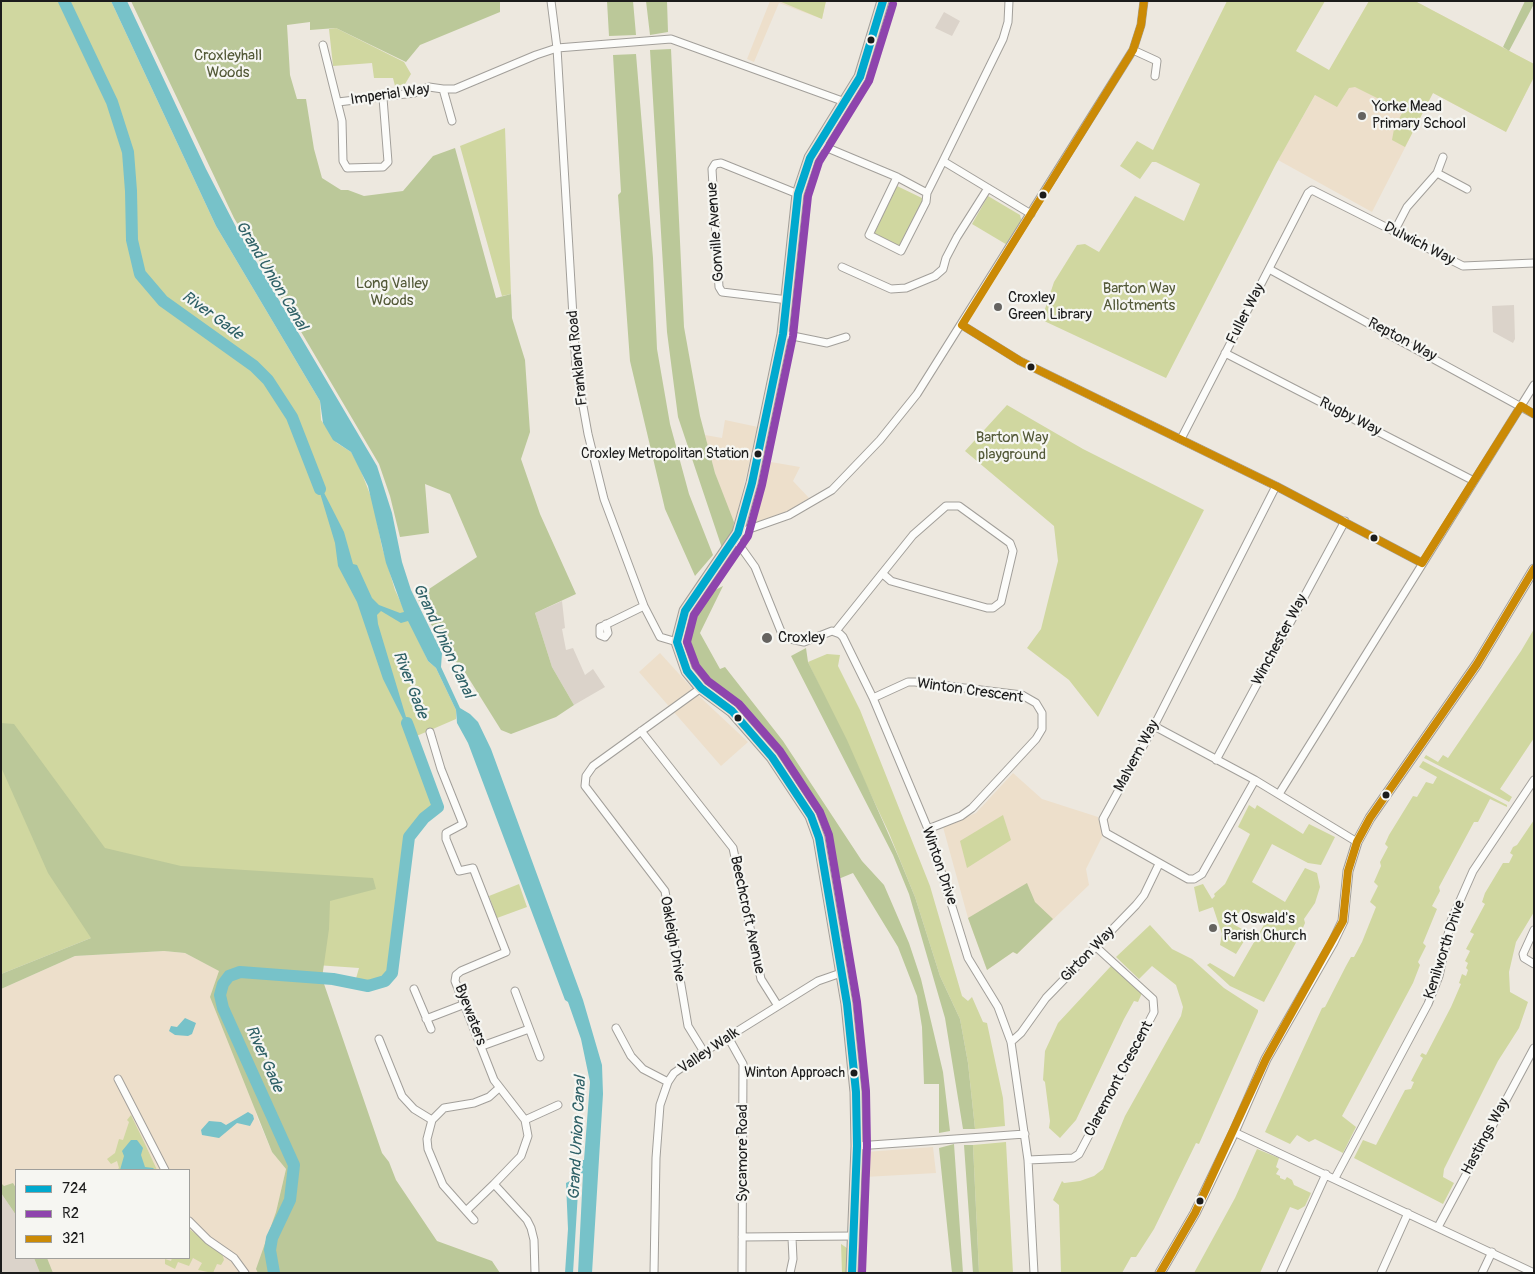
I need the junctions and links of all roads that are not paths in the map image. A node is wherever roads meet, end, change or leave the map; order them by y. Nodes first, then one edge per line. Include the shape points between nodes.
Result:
1 (551, 1) edge
2 (883, 1) edge
3 (1009, 1) edge
4 (1144, 1) edge
5 (323, 45) dead end
6 (556, 48) junction
7 (1133, 50) junction
8 (1155, 76) dead end
9 (443, 90) junction
10 (383, 98) junction
11 (338, 102) junction
12 (845, 102) junction
13 (452, 121) dead end
14 (818, 144) junction
15 (1443, 157) dead end
16 (943, 161) junction
17 (1436, 173) junction
18 (896, 177) junction
19 (988, 188) junction
20 (1467, 188) dead end
21 (1312, 190) joint
22 (927, 193) junction
23 (798, 194) junction
24 (1031, 214) junction
25 (1394, 230) junction
26 (1534, 263) edge
27 (842, 267) dead end
28 (1269, 269) junction
29 (788, 300) junction
30 (962, 325) junction
31 (783, 334) junction
32 (846, 337) dead end
33 (1226, 353) junction
34 (1534, 385) edge
35 (1521, 406) junction
36 (1534, 414) edge
37 (1182, 439) junction
38 (1474, 481) junction
39 (1276, 486) junction
40 (1345, 521) junction
41 (736, 536) junction
42 (1422, 563) junction
43 (1534, 569) edge
44 (883, 574) junction
45 (644, 606) junction
46 (606, 624) dead end
47 (836, 631) junction
48 (678, 642) junction
49 (701, 688) junction
50 (873, 698) junction
51 (1154, 726) junction
52 (641, 731) junction
53 (430, 732) dead end
54 (1216, 760) junction
55 (1254, 780) junction
56 (1534, 780) edge
57 (1279, 794) junction
58 (928, 830) junction
59 (1357, 842) junction
60 (1159, 864) junction
61 (1534, 930) edge
62 (1095, 946) junction
63 (1534, 964) edge
64 (841, 974) junction
65 (414, 989) dead end
66 (514, 991) dead end
67 (465, 1004) junction
68 (778, 1006) junction
69 (426, 1019) junction
70 (616, 1028) dead end
71 (431, 1029) dead end
72 (529, 1029) junction
73 (728, 1037) junction
74 (379, 1038) dead end
75 (1012, 1042) junction
76 (482, 1046) junction
77 (1534, 1048) edge
78 (704, 1052) junction
79 (540, 1057) dead end
80 (118, 1079) dead end
81 (668, 1082) junction
82 (499, 1088) junction
83 (558, 1105) dead end
84 (432, 1120) junction
85 (525, 1120) junction
86 (1234, 1132) junction
87 (1025, 1134) junction
88 (857, 1146) junction
89 (1028, 1160) junction
90 (164, 1169) edge
91 (1326, 1174) junction
92 (1335, 1178) junction
93 (494, 1184) junction
94 (466, 1211) junction
95 (1408, 1213) junction
96 (474, 1220) dead end
97 (190, 1222) edge
98 (1438, 1228) junction
99 (854, 1236) junction
100 (742, 1237) junction
101 (792, 1238) junction
102 (1492, 1252) junction
103 (1534, 1272) edge
104 (245, 1273) edge
105 (535, 1273) edge
106 (654, 1273) edge
107 (742, 1273) edge
108 (790, 1273) edge
109 (852, 1273) edge
110 (1034, 1273) edge
111 (1160, 1273) edge
112 (1281, 1273) edge
113 (1381, 1273) edge
114 (1482, 1273) edge

1 - 6 street, Frankland Road
2 - 12 main road via 860,77
3 - 16 street via 1003,39
4 - 7 street
5 - 11 street
6 - 9 street, Imperial Way via 455,89
6 - 12 street, Imperial Way via 672,39
6 - 45 street, Frankland Road via 576,366 604,499
7 - 8 street via 1157,61
7 - 24 street
9 - 10 street, Imperial Way via 429,87
9 - 13 street
10 - 11 street, Imperial Way
10 - 11 street via 389,155 387,164 382,167 351,169 345,165
12 - 14 main road
14 - 18 street
14 - 23 main road
15 - 17 street
16 - 19 street
16 - 22 street
17 - 20 street
17 - 25 street via 1407,207
18 - 22 street
18 - 22 street via 869,236 901,252 926,202
19 - 24 street
19 - 27 street via 957,237 943,269 935,276 906,288 891,289
21 - 25 street, Dulwich Way
21 - 28 street, Fuller Way via 1308,192
23 - 29 main road
23 - 29 street, Gonville Avenue via 721,163 715,164 712,170 719,287 722,292
24 - 30 street
25 - 26 street, Dulwich Way via 1463,266
28 - 33 street, Fuller Way
28 - 35 street, Repton Way
29 - 31 main road
30 - 37 street via 1020,361
30 - 41 street via 908,406 844,479 796,512
31 - 32 street via 827,342
31 - 41 main road via 752,483
33 - 37 street, Fuller Way
33 - 38 street, Rugby Way
34 - 35 street
35 - 36 street, Repton Way
35 - 38 street
37 - 39 street
38 - 42 street
39 - 40 street
39 - 51 street, Malvern Way
40 - 42 street
40 - 54 street, Winchester Way
41 - 47 street via 755,567 786,638 804,642
41 - 48 main road via 686,611
42 - 57 street
43 - 59 street via 1477,664 1370,818
44 - 44 street via 913,534 950,504 960,506 1010,543 1014,551 1001,602 993,608 912,587
44 - 47 street
45 - 46 street
45 - 48 street, Frankland Road via 660,637
47 - 50 street, Winton Drive
48 - 49 main road via 687,671
49 - 52 street
49 - 64 main road via 732,711 760,742 811,816 822,850
50 - 58 street, Winton Drive
50 - 58 street, Winton Crescent via 915,682 1022,696 1036,703 1042,713 1042,729 1036,739 972,808
51 - 54 street
51 - 60 street, Malvern Way via 1103,820 1106,833
52 - 68 street, Beechcroft Avenue via 733,848 761,979
52 - 78 street, Oakleigh Drive via 593,766 586,776 585,786 665,891 688,1026
53 - 67 street, Byewaters via 463,824 446,833 446,839 459,871 473,868 506,952 456,975 455,981
54 - 55 street
55 - 57 street
55 - 60 street, Malvern Way via 1202,874 1188,879
56 - 92 street, Kenilworth Drive via 1473,871 1451,921 1439,976 1428,1004
57 - 59 street
58 - 75 street, Winton Drive via 968,958 998,1007
59 - 86 street via 1348,871 1343,921 1266,1059
60 - 62 street, Girton Way via 1144,895
61 - 63 street via 1523,954
62 - 75 street, Girton Way via 1046,998
62 - 89 street, Claremont Crescent via 1152,999 1154,1012 1079,1154 1074,1158
64 - 68 street, Valley Walk via 818,981
64 - 88 main road via 856,1092
65 - 69 street
66 - 72 street
67 - 69 street
67 - 76 street, Byewaters
68 - 73 street, Valley Walk
69 - 71 street
70 - 81 street via 631,1056 643,1068
72 - 76 street
72 - 79 street
73 - 78 street, Valley Walk
73 - 100 street, Sycamore Road via 743,1064
74 - 84 street via 398,1089 407,1103
75 - 87 street, Winton Drive
76 - 82 street, Byewaters
77 - 98 street, Hastings Way
78 - 81 street, Valley Walk via 674,1072
80 - 90 street
81 - 106 street, Valley Walk via 660,1105 656,1158
82 - 84 street via 489,1097 474,1103 448,1106
82 - 85 street, Byewaters
83 - 85 street
84 - 94 street via 427,1133 428,1149 443,1185
85 - 93 street via 528,1136 522,1156
86 - 91 street
86 - 111 street via 1195,1213
87 - 88 street
87 - 89 street, Winton Drive
88 - 99 main road
89 - 110 street, Winton Drive
91 - 92 street
91 - 112 street
92 - 95 street
93 - 94 street
93 - 105 street via 531,1228
94 - 96 street
95 - 98 street
95 - 113 street
97 - 104 street via 208,1240 234,1258
98 - 102 street
99 - 101 street
99 - 109 main road
100 - 101 street
100 - 107 street, Sycamore Road
101 - 108 street
102 - 103 street
102 - 114 street

